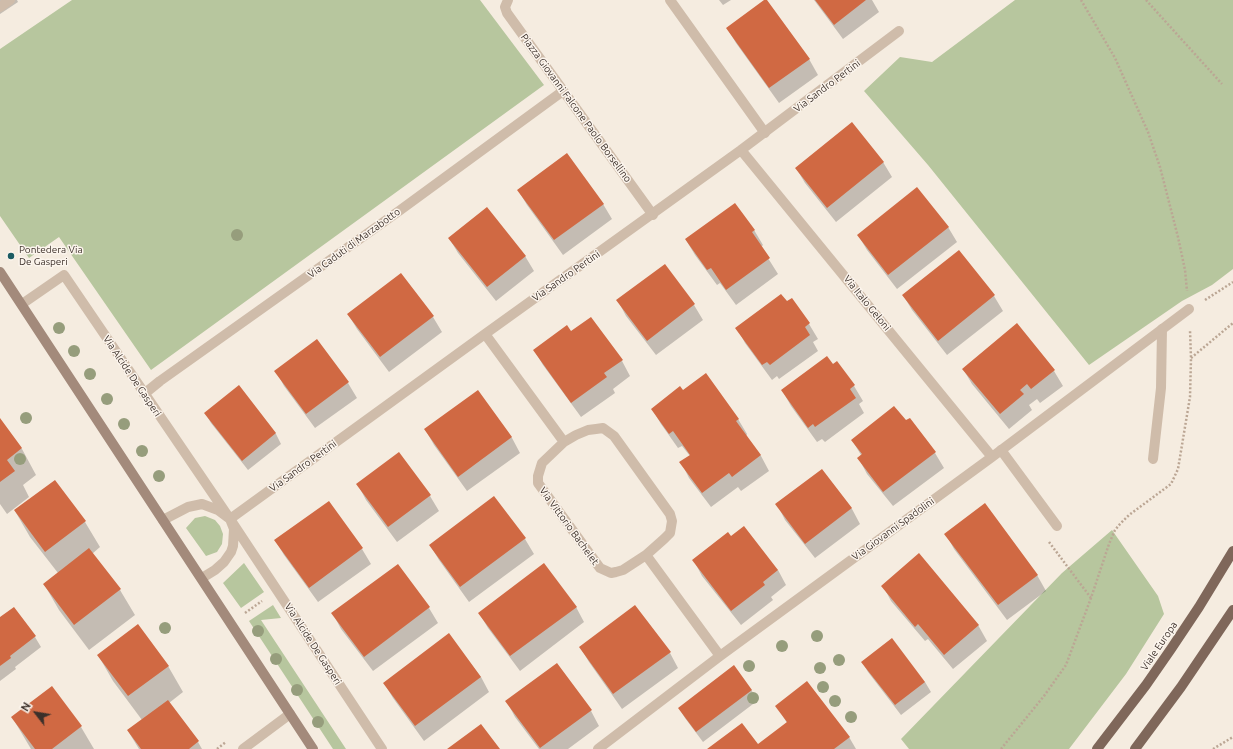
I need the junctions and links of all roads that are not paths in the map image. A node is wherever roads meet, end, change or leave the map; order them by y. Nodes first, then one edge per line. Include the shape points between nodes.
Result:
1 (10, 0) edge
2 (508, 0) edge
3 (670, 0) edge
4 (0, 7) edge
5 (899, 31) dead end
6 (563, 91) junction
7 (765, 133) junction
8 (741, 150) junction
9 (653, 214) junction
10 (0, 272) edge
11 (22, 304) junction
12 (1189, 309) road end
13 (1162, 329) junction
14 (485, 334) junction
15 (144, 394) junction
16 (564, 442) junction
17 (1001, 450) junction
18 (992, 457) junction
19 (1153, 459) dead end
20 (230, 519) junction
21 (163, 520) junction
22 (1057, 526) dead end
23 (1233, 551) edge
24 (646, 555) junction
25 (202, 578) junction
26 (1233, 610) edge
27 (720, 656) junction
28 (290, 714) junction
29 (243, 749) edge
30 (313, 749) edge
31 (382, 749) edge
32 (598, 749) edge
33 (1098, 749) edge
34 (1135, 749) edge

1 - 4 street
2 - 6 street, Piazza Giovanni Falcone Paolo Borsellino via 505,7 508,14
3 - 7 street
5 - 7 street, Via Sandro Pertini
6 - 9 street, Piazza Giovanni Falcone Paolo Borsellino
6 - 15 street, Via Caduti di Marzabotto
7 - 8 street, Via Sandro Pertini
8 - 9 street, Via Sandro Pertini
8 - 18 street, Via Italo Geloni
9 - 14 street, Via Sandro Pertini
10 - 11 street
11 - 15 street, Via Alcide De Gasperi via 64,275
11 - 21 street
12 - 13 street, Via Giovanni Spadolini
13 - 17 street, Via Giovanni Spadolini
13 - 19 street via 1161,388
14 - 16 street
14 - 20 street, Via Sandro Pertini
15 - 20 street, Via Alcide De Gasperi
16 - 24 street, Via Vittorio Bachelet via 596,428 603,428 614,436 670,514 672,521 670,533
16 - 24 street, Via Vittorio Bachelet via 542,463 538,483 600,568 611,573 616,572
17 - 18 street, Via Giovanni Spadolini
17 - 22 street
18 - 27 street, Via Giovanni Spadolini
20 - 21 street, Via Alcide De Gasperi via 218,510 202,504 188,507
20 - 25 street, Via Alcide De Gasperi via 234,529 233,546 228,557
20 - 31 street, Via Alcide De Gasperi
21 - 25 street
23 - 33 main road, Viale Europa via 1146,686
24 - 27 street
25 - 28 street
26 - 34 main road via 1181,688
27 - 32 street, Via Giovanni Spadolini
28 - 29 street
28 - 30 street

